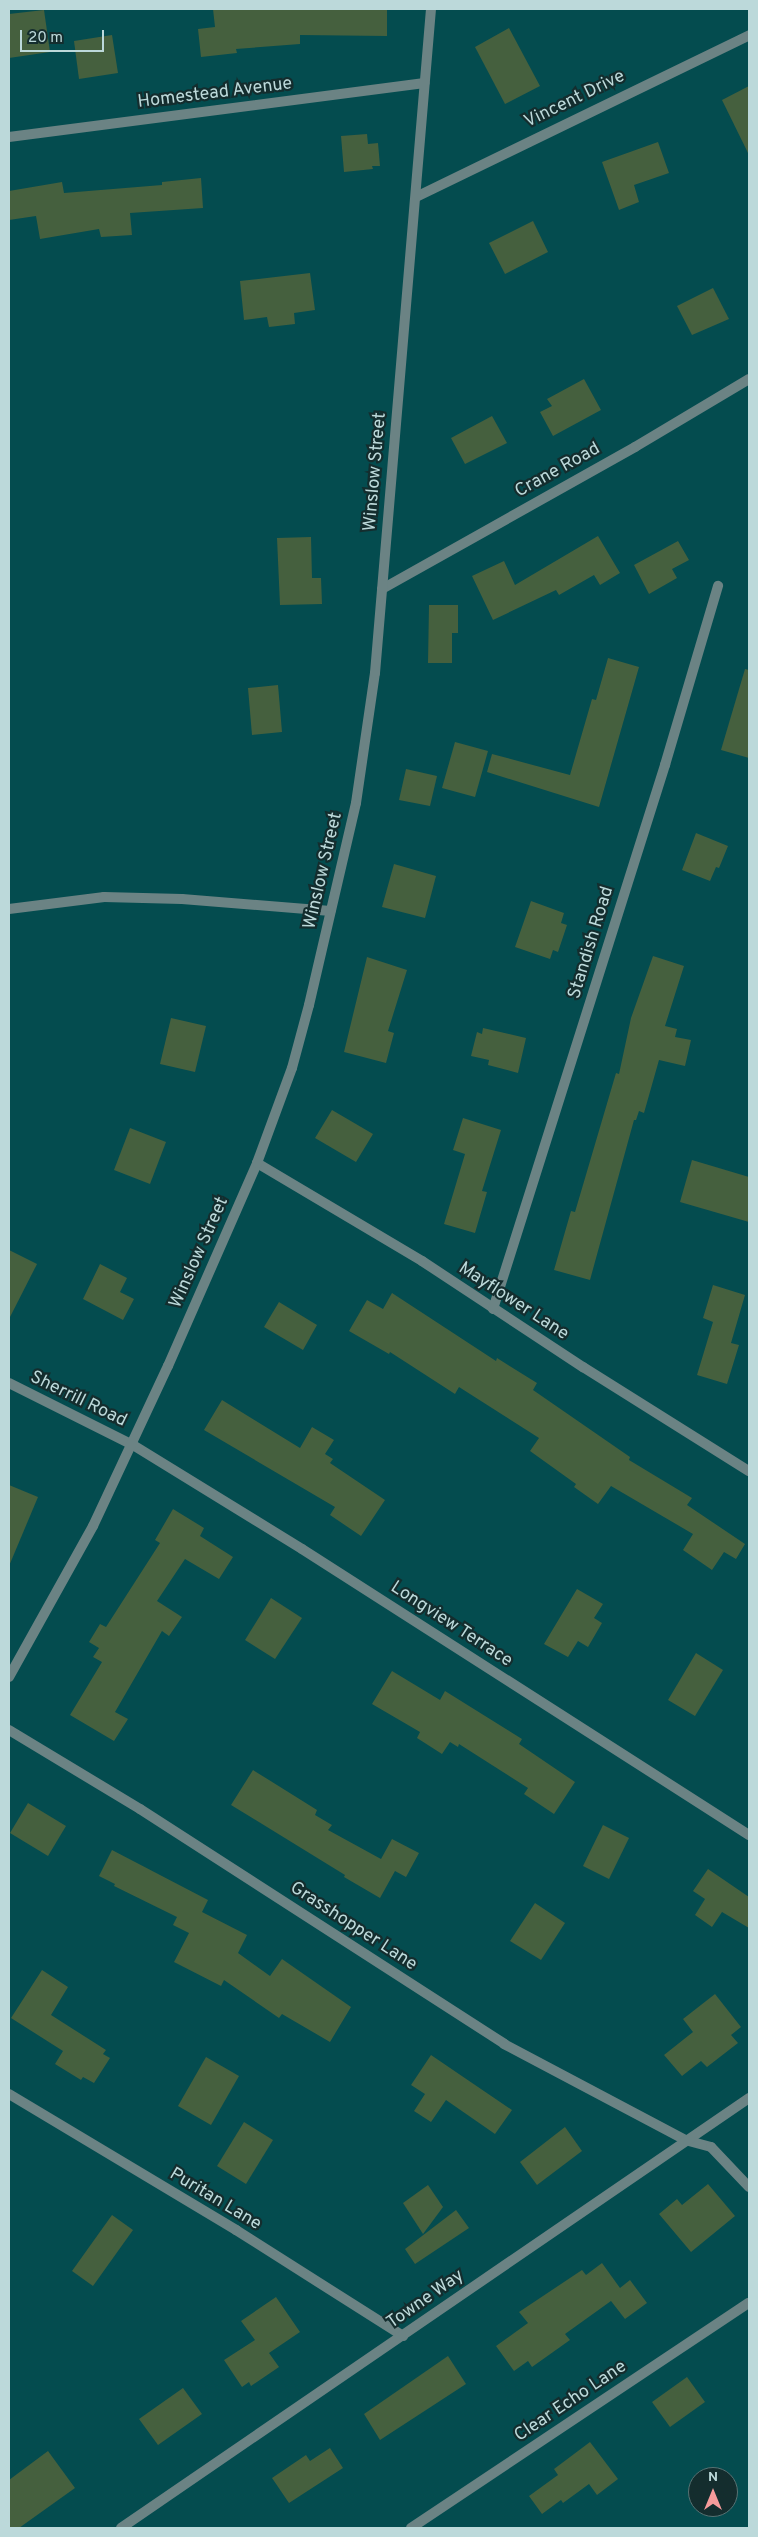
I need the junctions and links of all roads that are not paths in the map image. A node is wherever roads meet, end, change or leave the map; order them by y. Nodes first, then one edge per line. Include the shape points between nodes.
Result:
1 (432, 9) edge
2 (749, 35) edge
3 (425, 83) junction
4 (9, 137) edge
5 (416, 196) junction
6 (749, 379) edge
7 (718, 586) dead end
8 (382, 589) junction
9 (9, 909) edge
10 (331, 911) junction
11 (257, 1163) junction
12 (494, 1309) junction
13 (9, 1383) edge
14 (133, 1445) junction
15 (749, 1471) edge
16 (9, 1677) edge
17 (9, 1730) edge
18 (749, 1835) edge
19 (9, 2094) edge
20 (749, 2098) edge
21 (685, 2140) junction
22 (749, 2187) edge
23 (749, 2303) edge
24 (403, 2336) junction
25 (121, 2528) edge
26 (411, 2528) edge

1 - 3 street, Winslow Street
2 - 5 street, Vincent Drive
3 - 4 street, Homestead Avenue
3 - 5 street, Winslow Street
5 - 8 street, Winslow Street
6 - 8 street, Crane Road
7 - 12 street, Standish Road
8 - 10 street, Winslow Street via 375,673 356,802
9 - 10 street via 104,897 182,899
10 - 11 street, Winslow Street via 292,1068
11 - 12 street, Mayflower Lane via 422,1261
11 - 14 street, Winslow Street
12 - 15 street, Mayflower Lane
13 - 14 street, Sherrill Road
14 - 16 street, Winslow Street via 93,1526
14 - 18 street, Longview Terrace via 302,1549
17 - 21 street, Grasshopper Lane via 140,1809 504,2044
19 - 24 street, Puritan Lane via 236,2230
20 - 21 street, Towne Way
21 - 22 street via 711,2147
21 - 24 street, Towne Way
23 - 26 street, Clear Echo Lane
24 - 25 street, Towne Way

